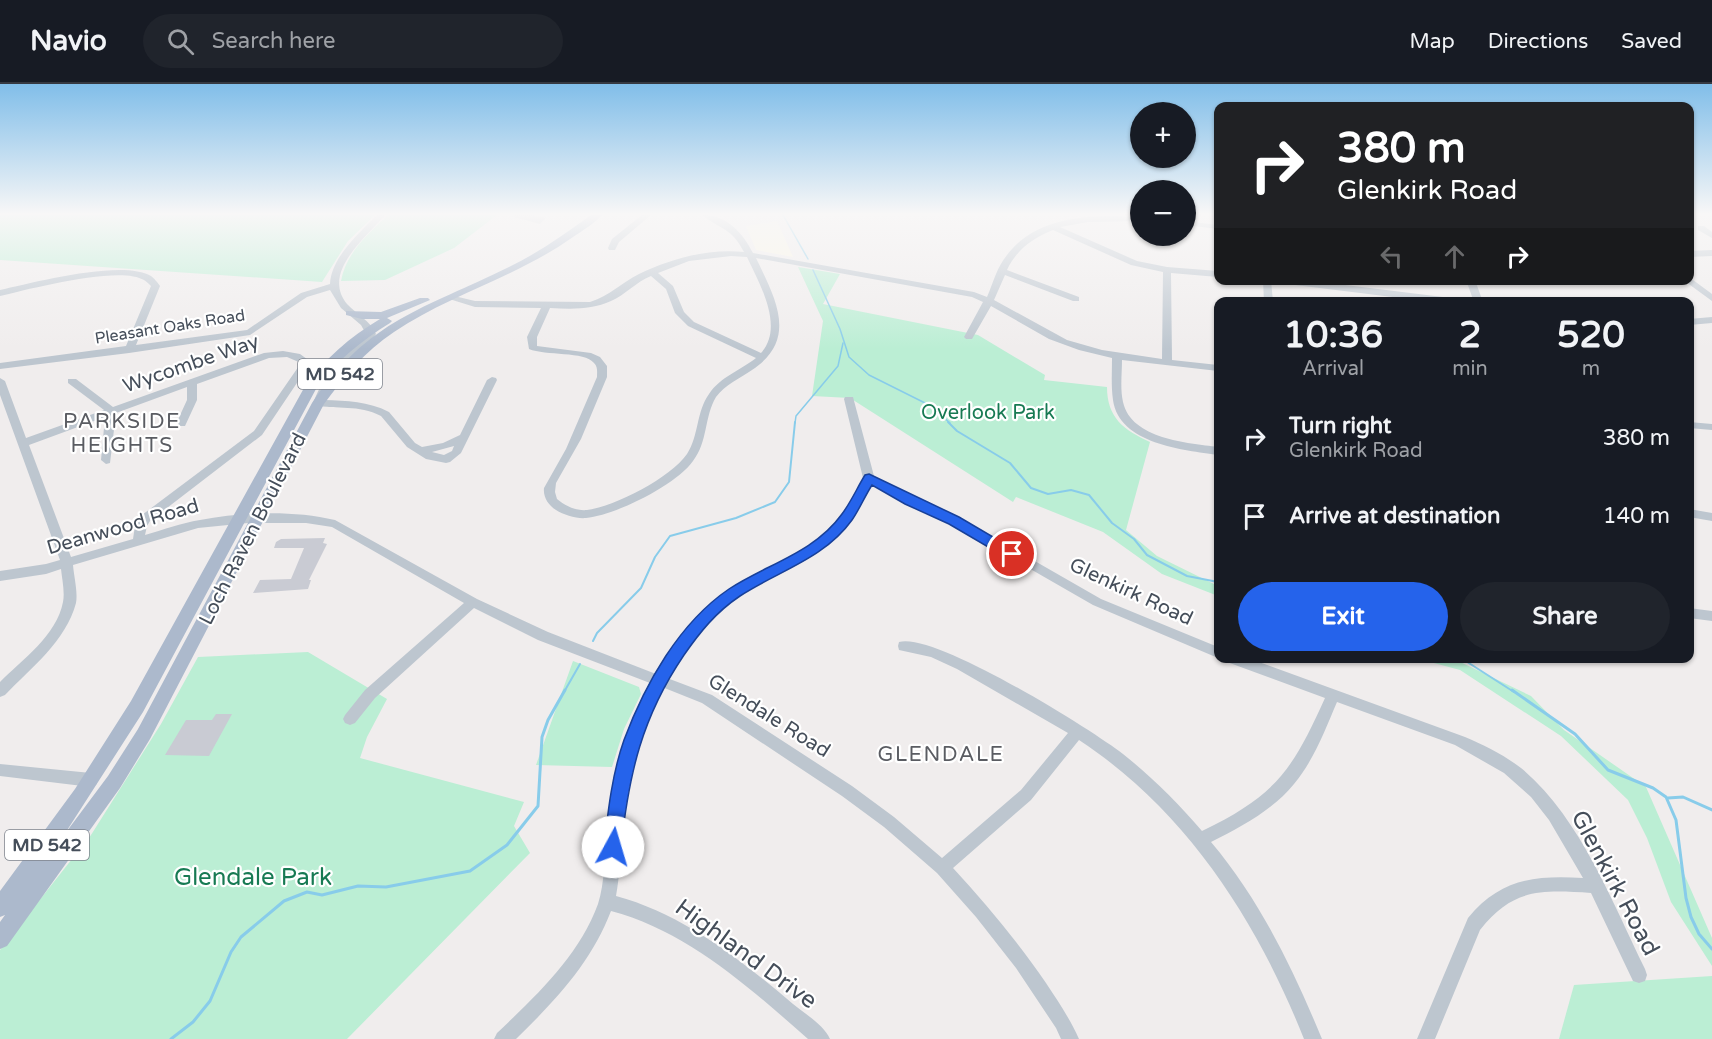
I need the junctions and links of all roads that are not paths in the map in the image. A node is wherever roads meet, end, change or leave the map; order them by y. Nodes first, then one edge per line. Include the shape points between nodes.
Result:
1 (344, 260) edge
2 (515, 260) edge
3 (530, 260) edge
4 (691, 260) edge
5 (751, 260) edge
6 (779, 260) edge
7 (1010, 260) edge
8 (1124, 260) edge
9 (1167, 270) junction
10 (1002, 271) junction
11 (652, 272) junction
12 (1214, 274) edge
13 (1694, 284) edge
14 (481, 285) junction
15 (1307, 285) edge
16 (334, 286) junction
17 (0, 293) edge
18 (445, 297) junction
19 (1373, 297) edge
20 (1712, 298) edge
21 (1076, 299) dead end
22 (989, 302) junction
23 (484, 304) junction
24 (547, 306) junction
25 (350, 313) junction
26 (1712, 320) edge
27 (1694, 322) edge
28 (370, 330) junction
29 (969, 337) dead end
30 (129, 350) junction
31 (1117, 356) junction
32 (763, 357) junction
33 (1167, 362) junction
34 (0, 366) edge
35 (326, 367) junction
36 (1214, 368) edge
37 (492, 380) dead end
38 (0, 381) edge
39 (72, 381) dead end
40 (192, 381) junction
41 (849, 399) dead end
42 (318, 403) junction
43 (111, 411) junction
44 (181, 424) dead end
45 (1694, 425) edge
46 (1712, 427) edge
47 (23, 443) junction
48 (1214, 450) edge
49 (106, 460) dead end
50 (869, 478) junction
51 (1694, 514) edge
52 (1712, 517) edge
53 (238, 520) junction
54 (258, 520) junction
55 (139, 539) junction
56 (67, 562) junction
57 (0, 576) edge
58 (473, 602) junction
59 (1694, 614) edge
60 (1712, 616) edge
61 (904, 646) dead end
62 (1214, 651) edge
63 (1245, 663) edge
64 (154, 678) junction
65 (658, 681) junction
66 (170, 688) junction
67 (0, 691) edge
68 (1333, 696) junction
69 (350, 719) dead end
70 (1078, 731) junction
71 (0, 770) edge
72 (92, 780) junction
73 (114, 782) junction
74 (1201, 839) junction
75 (942, 868) junction
76 (1594, 886) junction
77 (607, 902) junction
78 (0, 907) edge
79 (0, 939) edge
80 (1639, 975) dead end
81 (503, 1039) edge
82 (821, 1039) edge
83 (1070, 1039) edge
84 (1313, 1039) edge
85 (1426, 1039) edge

1 - 16 street
2 - 18 main road, Loch Raven Boulevard / MD 542
3 - 14 main road, Loch Raven Boulevard / MD 542
4 - 11 street
5 - 32 street via 775,320 774,340
6 - 22 street
7 - 10 street
8 - 9 street
9 - 12 street
9 - 33 street
10 - 21 street
10 - 22 street
11 - 24 street via 601,302
11 - 32 street via 670,288 680,313 691,324
13 - 20 street
14 - 18 main road, Loch Raven Boulevard / MD 542
14 - 23 street via 467,297
15 - 19 street
16 - 25 street
16 - 30 street, Pleasant Oaks Road via 304,295 250,332
17 - 30 street via 89,276 147,276 156,286
18 - 23 street
18 - 25 main road via 380,317
18 - 28 main road, Loch Raven Boulevard / MD 542
18 - 42 main road, Loch Raven Boulevard / MD 542 via 373,341 345,368
22 - 29 street
22 - 31 street via 1062,342
23 - 24 street
24 - 32 street via 532,337 532,347 589,356 603,370 572,447 549,486 554,503 573,513 592,513 672,477 696,449 714,394
25 - 28 street
25 - 35 main road via 352,330
26 - 27 street
28 - 35 main road, Loch Raven Boulevard / MD 542 via 346,346
28 - 42 street via 368,339 325,382
30 - 34 street, Pleasant Oaks Road
31 - 33 street
31 - 48 street via 1118,402 1131,424 1158,440
33 - 36 street
35 - 53 main road, Loch Raven Boulevard / MD 542 via 307,394
37 - 42 street via 464,437 424,450 411,445 379,411 356,404
38 - 47 street
39 - 43 street
40 - 43 street, Wycombe Way
40 - 44 street via 192,400
40 - 55 street, Wycombe Way via 275,354 293,354 306,362 258,433 146,518
41 - 50 street
42 - 54 main road, Loch Raven Boulevard / MD 542
43 - 47 street, Wycombe Way
43 - 49 street
45 - 46 street
47 - 56 street
50 - 62 street, Glenkirk Road via 954,520 1097,602
50 - 65 street via 846,518 819,546 735,592 705,616
51 - 52 street
53 - 54 street, Deanwood Road
53 - 55 street, Deanwood Road via 198,524
53 - 64 main road, Loch Raven Boulevard / MD 542
54 - 58 street, Glendale Road via 313,519 334,524
54 - 66 main road, Loch Raven Boulevard / MD 542
55 - 56 street, Deanwood Road
56 - 57 street, Deanwood Road
56 - 67 street via 70,601 60,626
58 - 65 street, Glendale Road via 543,636
58 - 69 street via 370,694
59 - 60 street
61 - 70 street via 954,661
63 - 68 street, Glenkirk Road
64 - 66 main road
64 - 72 main road, Loch Raven Boulevard / MD 542
65 - 75 street, Glendale Road via 707,699 793,754 889,822
65 - 77 street via 624,768
66 - 73 main road, Loch Raven Boulevard / MD 542
68 - 74 street via 1297,770 1282,787 1244,816
68 - 76 street, Glenkirk Road via 1460,741 1516,774 1550,810
70 - 74 street via 1144,781
70 - 75 street via 1026,795
71 - 72 street
72 - 73 main road
72 - 78 main road, Loch Raven Boulevard / MD 542
73 - 79 main road, Loch Raven Boulevard / MD 542
74 - 84 street via 1264,933
75 - 83 street, Glendale Road via 1022,962
76 - 80 street, Glenkirk Road
76 - 85 street via 1547,885 1514,890 1483,910 1469,934
77 - 81 street via 578,958 546,999
77 - 82 street, Highland Drive via 656,917 775,999

